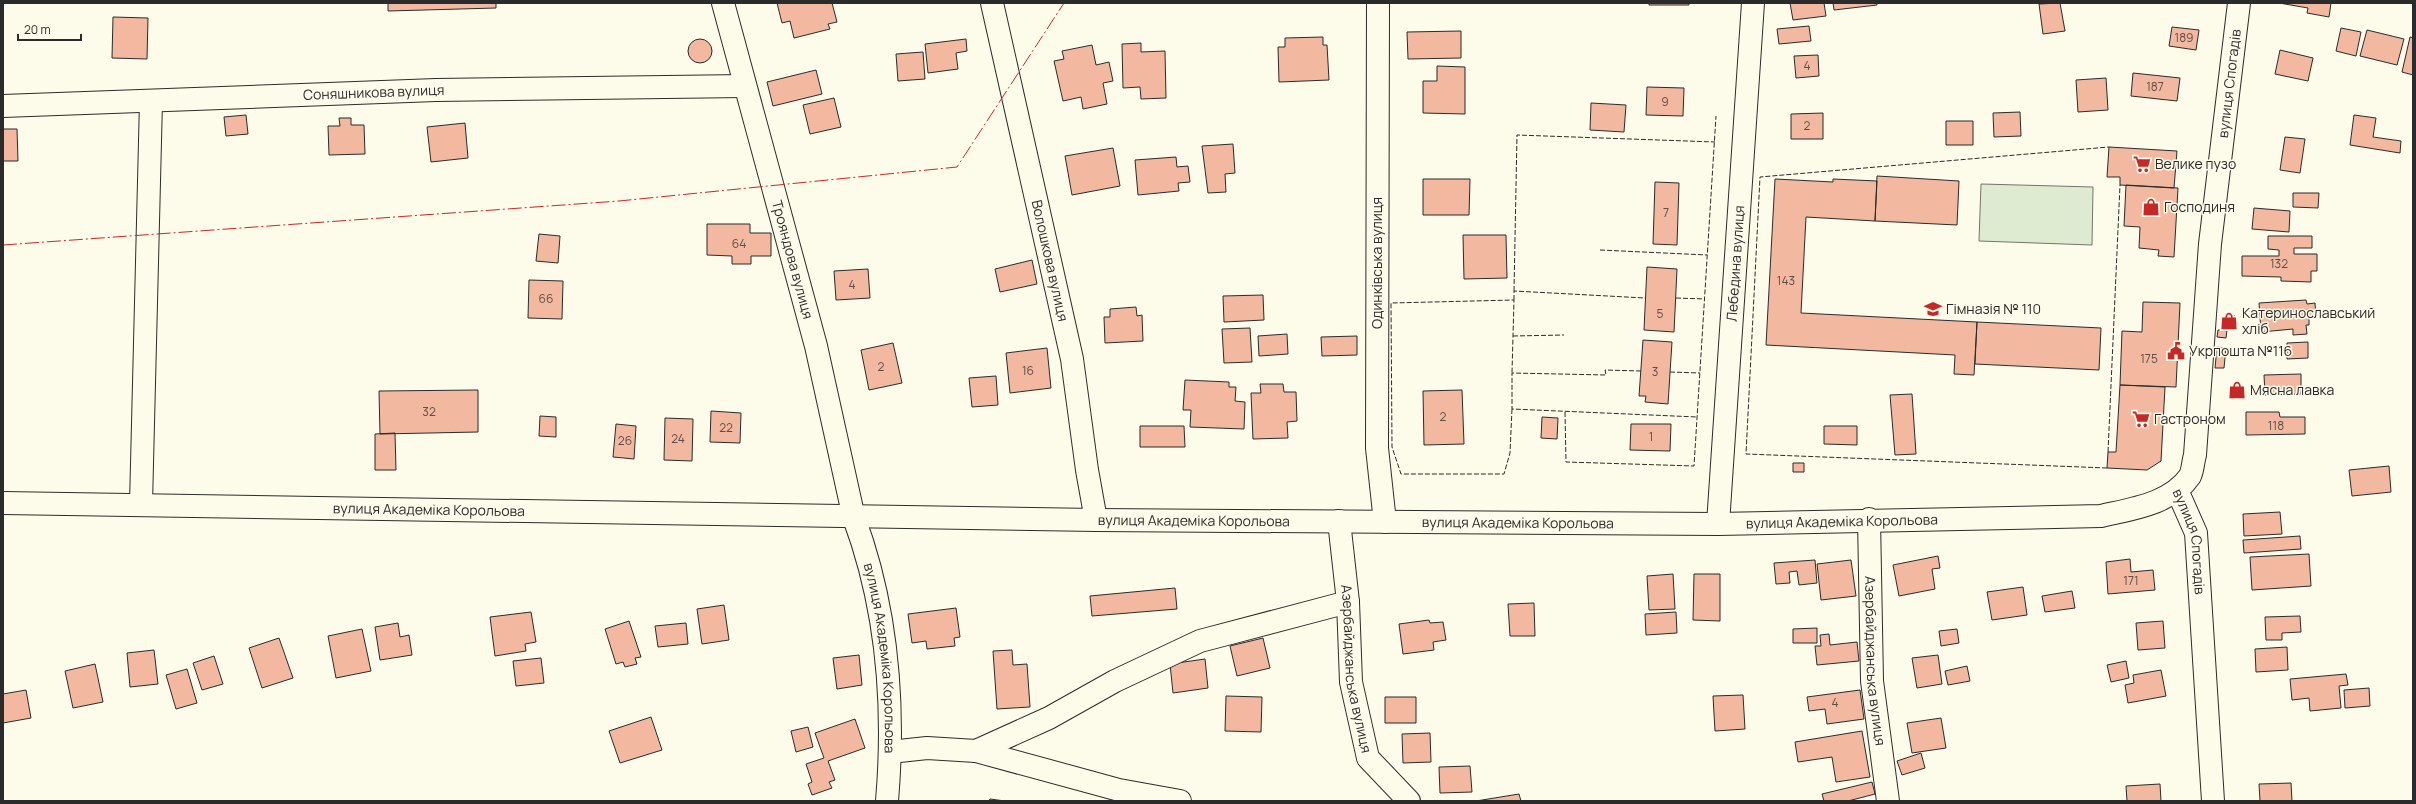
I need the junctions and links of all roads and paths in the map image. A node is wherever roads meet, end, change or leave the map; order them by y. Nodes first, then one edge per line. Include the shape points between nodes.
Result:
1 (723, 3) edge
2 (992, 3) edge
3 (1378, 3) edge
4 (1753, 3) edge
5 (2239, 3) edge
6 (745, 86) junction
7 (151, 101) junction
8 (3, 106) edge
9 (2177, 490) junction
10 (3, 503) edge
11 (141, 504) junction
12 (854, 518) junction
13 (1096, 520) junction
14 (1869, 520) junction
15 (1339, 521) junction
16 (1385, 522) junction
17 (1718, 524) junction
18 (1348, 602) junction
19 (976, 751) junction
20 (890, 752) junction
21 (887, 801) edge
22 (1180, 801) edge
23 (1409, 801) edge
24 (1888, 801) edge
25 (2213, 801) edge

1 - 6 street, Трояндова вулиця
2 - 13 street, Волошкова вулиця via 1072,359
3 - 16 street, Одинківська вулиця via 1377,448
4 - 17 street, Лебедина вулиця
5 - 9 street, вулиця Спогадів via 2210,244 2195,455 2190,475
6 - 7 street, Соняшникова вулиця via 436,90
6 - 12 street, Трояндова вулиця via 816,346
7 - 8 street, Соняшникова вулиця
7 - 11 street
9 - 14 street, вулиця Академіка Корольова via 2146,506 2101,516
9 - 25 street, вулиця Спогадів via 2196,533
10 - 11 street, вулиця Академіка Корольова
11 - 12 street, вулиця Академіка Корольова
12 - 13 street, вулиця Академіка Корольова
12 - 20 street, вулиця Академіка Корольова via 864,544 882,620
13 - 15 street, вулиця Академіка Корольова
14 - 17 street, вулиця Академіка Корольова
14 - 24 street, Азербайджанська вулиця via 1872,681
15 - 16 street, вулиця Академіка Корольова
15 - 18 street, Азербайджанська вулиця
16 - 17 street, вулиця Академіка Корольова
18 - 19 street via 1200,641 1115,682 1049,718
18 - 23 street, Азербайджанська вулиця via 1351,682 1368,758
19 - 20 street via 927,748
19 - 22 street via 1119,790
20 - 21 street, вулиця Академіка Корольова

